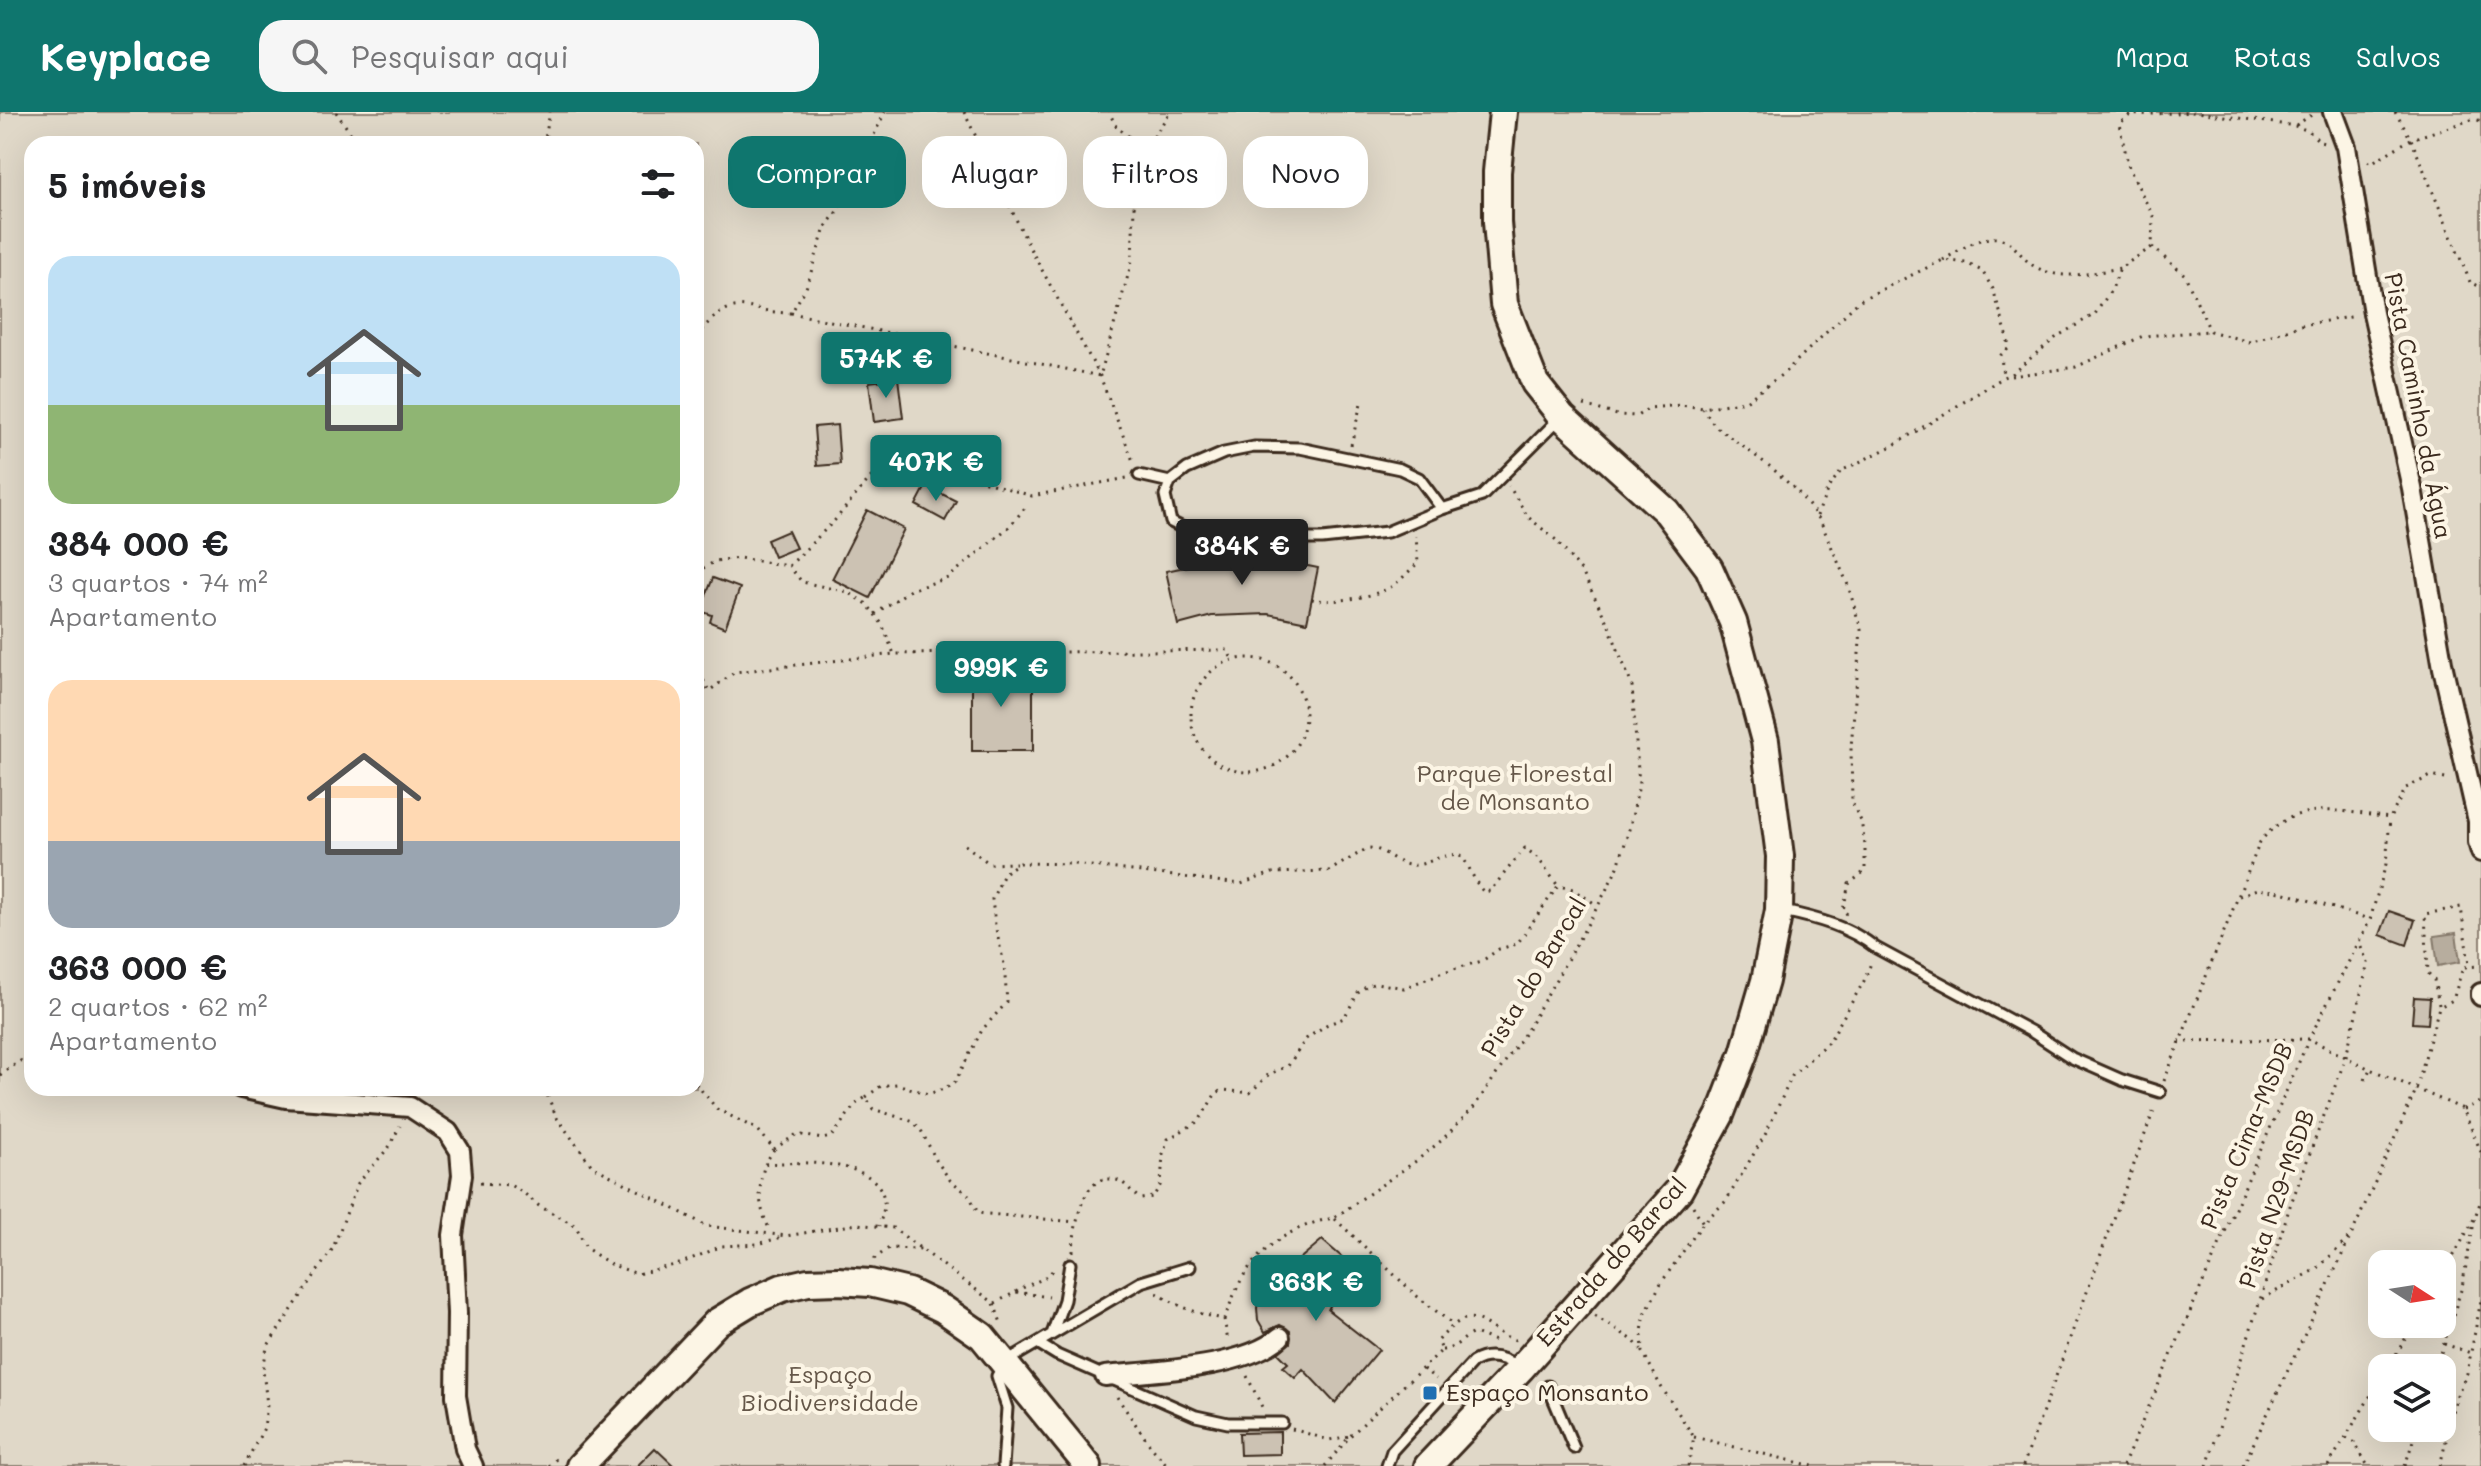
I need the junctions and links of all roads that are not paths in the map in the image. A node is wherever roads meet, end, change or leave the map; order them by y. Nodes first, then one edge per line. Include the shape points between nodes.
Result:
1 (1503, 112) edge
2 (2333, 112) edge
3 (1562, 417) junction
4 (1139, 475) road end
5 (1170, 482) junction
6 (1442, 509) junction
7 (2481, 852) edge
8 (1779, 910) junction
9 (2160, 1092) road end
10 (277, 1096) edge
11 (1071, 1259) road end
12 (1190, 1267) dead end
13 (1052, 1334) junction
14 (1280, 1337) dead end
15 (1039, 1344) junction
16 (1005, 1362) junction
17 (1521, 1368) junction
18 (1105, 1376) junction
19 (1548, 1386) dead end
20 (1282, 1423) dead end
21 (1574, 1448) dead end
22 (473, 1466) edge
23 (580, 1466) edge
24 (1003, 1466) edge
25 (1088, 1466) edge
26 (1387, 1466) edge
27 (1428, 1466) edge

1 - 3 street, Estrada do Barcal via 1497,222 1504,304 1535,383
2 - 7 street, Pista Caminho da Água via 2346,147 2373,313
3 - 6 lane via 1482,496
3 - 8 street, Estrada do Barcal via 1667,512 1709,568 1733,622 1765,741 1780,856
4 - 5 lane
5 - 6 lane via 1224,453 1254,447 1300,448 1400,469 1419,478
5 - 6 lane via 1165,496 1171,522 1195,534 1228,539 1322,539 1387,532
8 - 9 lane via 1863,938 2072,1058
8 - 17 street, Estrada do Barcal via 1744,1053 1720,1115 1679,1190
10 - 22 street via 410,1107 448,1132 460,1151 453,1235 456,1396
11 - 13 lane
12 - 13 lane via 1141,1282
13 - 15 lane
14 - 18 street via 1270,1346 1212,1365
15 - 16 lane
15 - 18 lane
16 - 23 street via 982,1336 908,1292 838,1281 782,1288 717,1322
16 - 24 lane via 997,1376 1007,1408
16 - 25 street
17 - 26 lane via 1490,1356 1473,1362 1392,1451
17 - 27 street, Estrada do Barcal
18 - 20 lane via 1213,1421
19 - 21 lane

